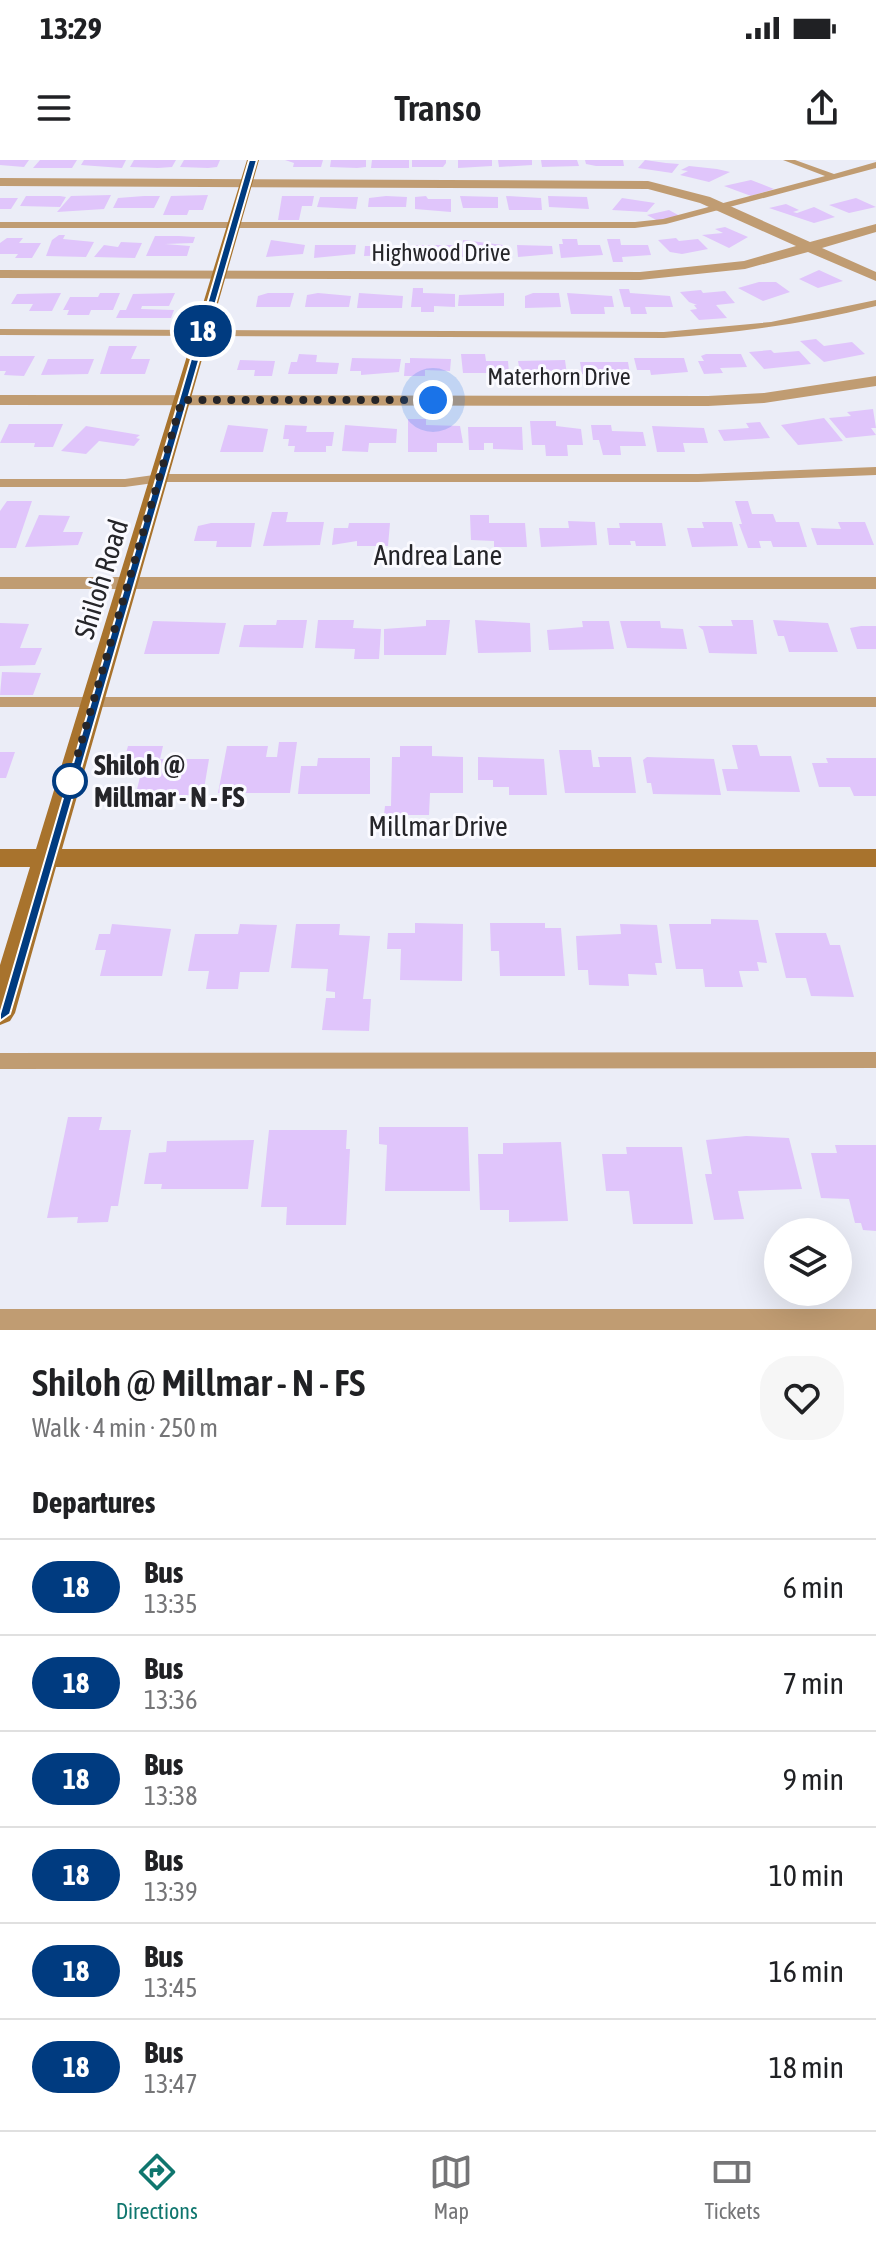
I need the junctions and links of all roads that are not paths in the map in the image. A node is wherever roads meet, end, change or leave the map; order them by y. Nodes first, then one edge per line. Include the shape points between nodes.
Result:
1 (253, 160) edge
2 (787, 160) edge
3 (876, 165) edge
4 (835, 177) junction
5 (0, 182) edge
6 (246, 182) junction
7 (721, 208) junction
8 (0, 225) edge
9 (233, 225) junction
10 (876, 228) edge
11 (808, 248) junction
12 (0, 274) edge
13 (219, 275) junction
14 (876, 277) edge
15 (876, 303) edge
16 (0, 332) edge
17 (202, 332) junction
18 (876, 381) edge
19 (0, 400) edge
20 (182, 400) junction
21 (876, 471) edge
22 (161, 478) junction
23 (0, 483) edge
24 (0, 583) edge
25 (130, 583) junction
26 (876, 583) edge
27 (0, 702) edge
28 (94, 702) junction
29 (876, 702) edge
30 (0, 858) edge
31 (46, 858) junction
32 (876, 858) edge
33 (0, 1013) edge
34 (876, 1060) edge
35 (0, 1061) edge
36 (0, 1326) edge
37 (876, 1326) edge

1 - 6 street, Shiloh Road
2 - 4 lane
3 - 4 lane
4 - 7 lane
5 - 6 street
6 - 7 street via 600,182 673,190
6 - 9 street, Shiloh Road
7 - 9 lane via 635,225
7 - 11 street
8 - 9 lane
9 - 13 street, Shiloh Road
10 - 11 street, Highwood Drive
11 - 13 street, Highwood Drive via 745,265 640,276
11 - 14 street
12 - 13 street, Highwood Drive
13 - 17 street, Shiloh Road
15 - 17 lane via 705,333
16 - 17 lane
17 - 20 street, Shiloh Road
18 - 20 street, Materhorn Drive via 708,401
19 - 20 street, Materhorn Drive
20 - 22 street, Shiloh Road
21 - 22 lane via 682,478
22 - 23 lane
22 - 25 street, Shiloh Road
24 - 25 street, Andrea Lane
25 - 26 street, Andrea Lane
25 - 28 street, Shiloh Road
27 - 28 lane
28 - 29 lane
28 - 31 street, Shiloh Road
30 - 31 street, Millmar Drive
31 - 32 street, Millmar Drive
31 - 33 street, Shiloh Road
34 - 35 lane
36 - 37 street

